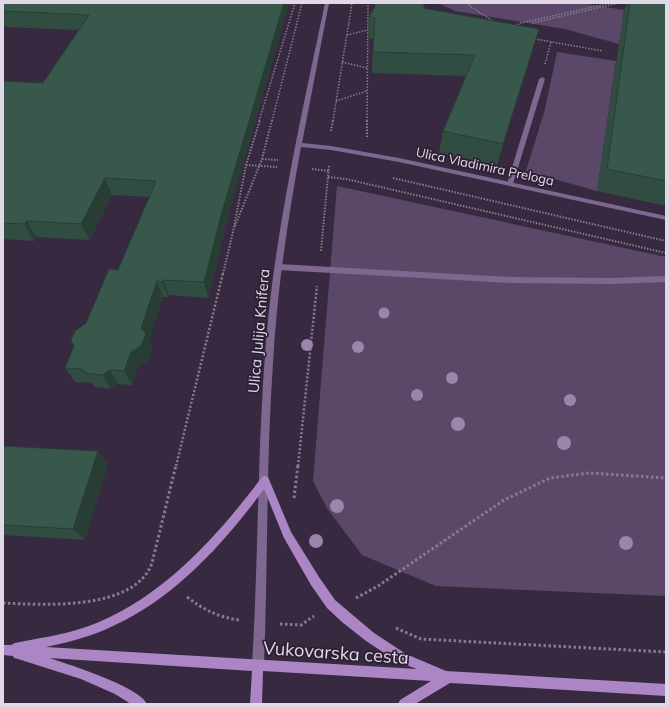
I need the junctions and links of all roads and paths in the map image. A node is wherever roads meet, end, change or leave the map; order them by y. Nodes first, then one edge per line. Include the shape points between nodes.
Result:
1 (295, 3) edge
2 (302, 3) edge
3 (327, 3) edge
4 (352, 3) edge
5 (368, 3) edge
6 (423, 3) edge
7 (466, 3) edge
8 (610, 3) edge
9 (619, 3) edge
10 (368, 13) junction
11 (374, 13) edge
12 (424, 15) edge
13 (532, 23) dead end
14 (499, 25) edge
15 (514, 27) edge
16 (368, 30) junction
17 (347, 35) junction
18 (532, 38) edge
19 (551, 42) junction
20 (603, 51) dead end
21 (342, 62) junction
22 (368, 68) junction
23 (542, 79) joint
24 (367, 91) junction
25 (336, 101) junction
26 (331, 135) dead end
27 (367, 142) dead end
28 (299, 145) junction
29 (262, 159) junction
30 (296, 161) junction
31 (336, 165) dead end
32 (328, 177) dead end
33 (392, 178) dead end
34 (510, 184) junction
35 (666, 218) edge
36 (233, 232) junction
37 (666, 241) edge
38 (666, 253) edge
39 (278, 267) junction
40 (666, 279) edge
41 (666, 478) edge
42 (265, 480) junction
43 (3, 603) edge
44 (331, 604) junction
45 (220, 618) dead end
46 (261, 623) junction
47 (390, 625) dead end
48 (5, 650) edge
49 (666, 652) edge
50 (258, 665) junction
51 (449, 677) junction
52 (666, 690) edge
53 (141, 704) edge
54 (256, 704) edge
55 (404, 704) edge

1 - 36 path via 246,165
2 - 29 path
3 - 28 street, Ulica Julija Knifera
4 - 17 path
5 - 10 path
6 - 12 path
7 - 14 path
8 - 15 path via 521,23
9 - 13 path
10 - 11 path
10 - 16 path
16 - 17 path
16 - 22 path
17 - 21 path
18 - 19 path
19 - 20 path
19 - 23 path
21 - 22 path
21 - 25 path
22 - 24 path
23 - 34 street
24 - 25 path
24 - 27 path
25 - 26 path
28 - 30 street, Ulica Julija Knifera
28 - 34 street, Ulica Vladimira Preloga via 372,155
29 - 30 path
29 - 36 path
30 - 31 path
30 - 39 street, Ulica Julija Knifera
32 - 38 path
33 - 37 path
34 - 35 street, Ulica Vladimira Preloga
36 - 43 path via 149,570 120,592 90,603
39 - 40 street via 511,280
39 - 42 street, Ulica Julija Knifera via 270,344
41 - 44 path via 589,473 550,478 504,500 352,601 342,599
42 - 44 main road via 287,535
42 - 46 street, Ulica Julija Knifera
42 - 48 main road via 246,507 170,585 113,620 86,632
44 - 46 path via 302,625
44 - 51 main road via 370,637 402,658
45 - 46 path
46 - 50 street, Ulica Julija Knifera
47 - 49 path via 421,638
48 - 50 main road, Vukovarska cesta
48 - 53 main road via 82,674 119,690
50 - 51 main road, Vukovarska cesta
50 - 54 main road
51 - 52 main road, Vukovarska cesta
51 - 55 main road

